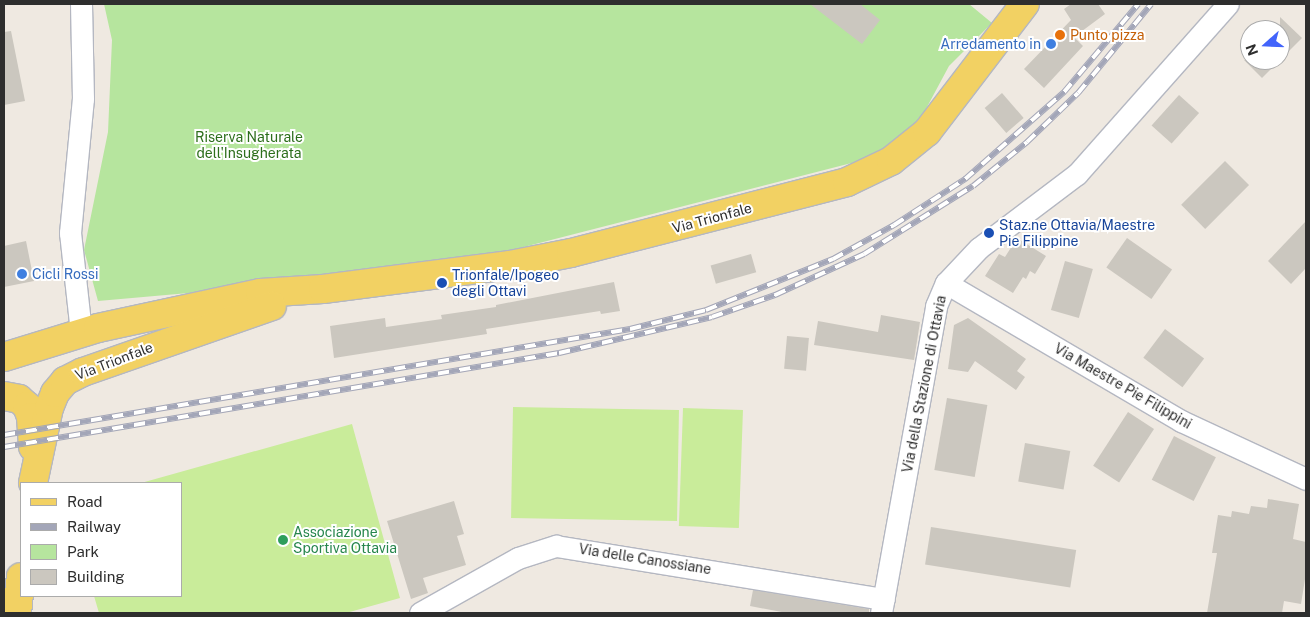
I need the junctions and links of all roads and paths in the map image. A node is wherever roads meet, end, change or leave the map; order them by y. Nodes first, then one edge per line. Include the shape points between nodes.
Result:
1 (81, 4) edge
2 (1025, 4) edge
3 (1228, 4) edge
4 (946, 283) junction
5 (323, 289) junction
6 (81, 332) junction
7 (4, 357) edge
8 (4, 396) edge
9 (1306, 479) edge
10 (33, 480) edge
11 (20, 583) edge
12 (883, 606) edge
13 (16, 613) edge
14 (420, 613) edge

1 - 6 street via 83,99 70,233
2 - 5 main road, Via Trionfale via 927,132 903,152 861,177 578,251 510,264
3 - 4 street, Via della Stazione di Ottavia via 1077,174 979,248
4 - 9 street, Via Maestre Pie Filippini via 1181,421
4 - 12 street, Via della Stazione di Ottavia via 936,306
5 - 6 main road, Via Trionfale via 260,293
5 - 10 main road, Via Trionfale via 194,331 65,381 52,398
6 - 7 main road, Via Trionfale
8 - 10 main road, Via Trionfale via 22,400 30,411
11 - 13 main road
12 - 14 street, Via delle Canossiane via 556,546 518,558

